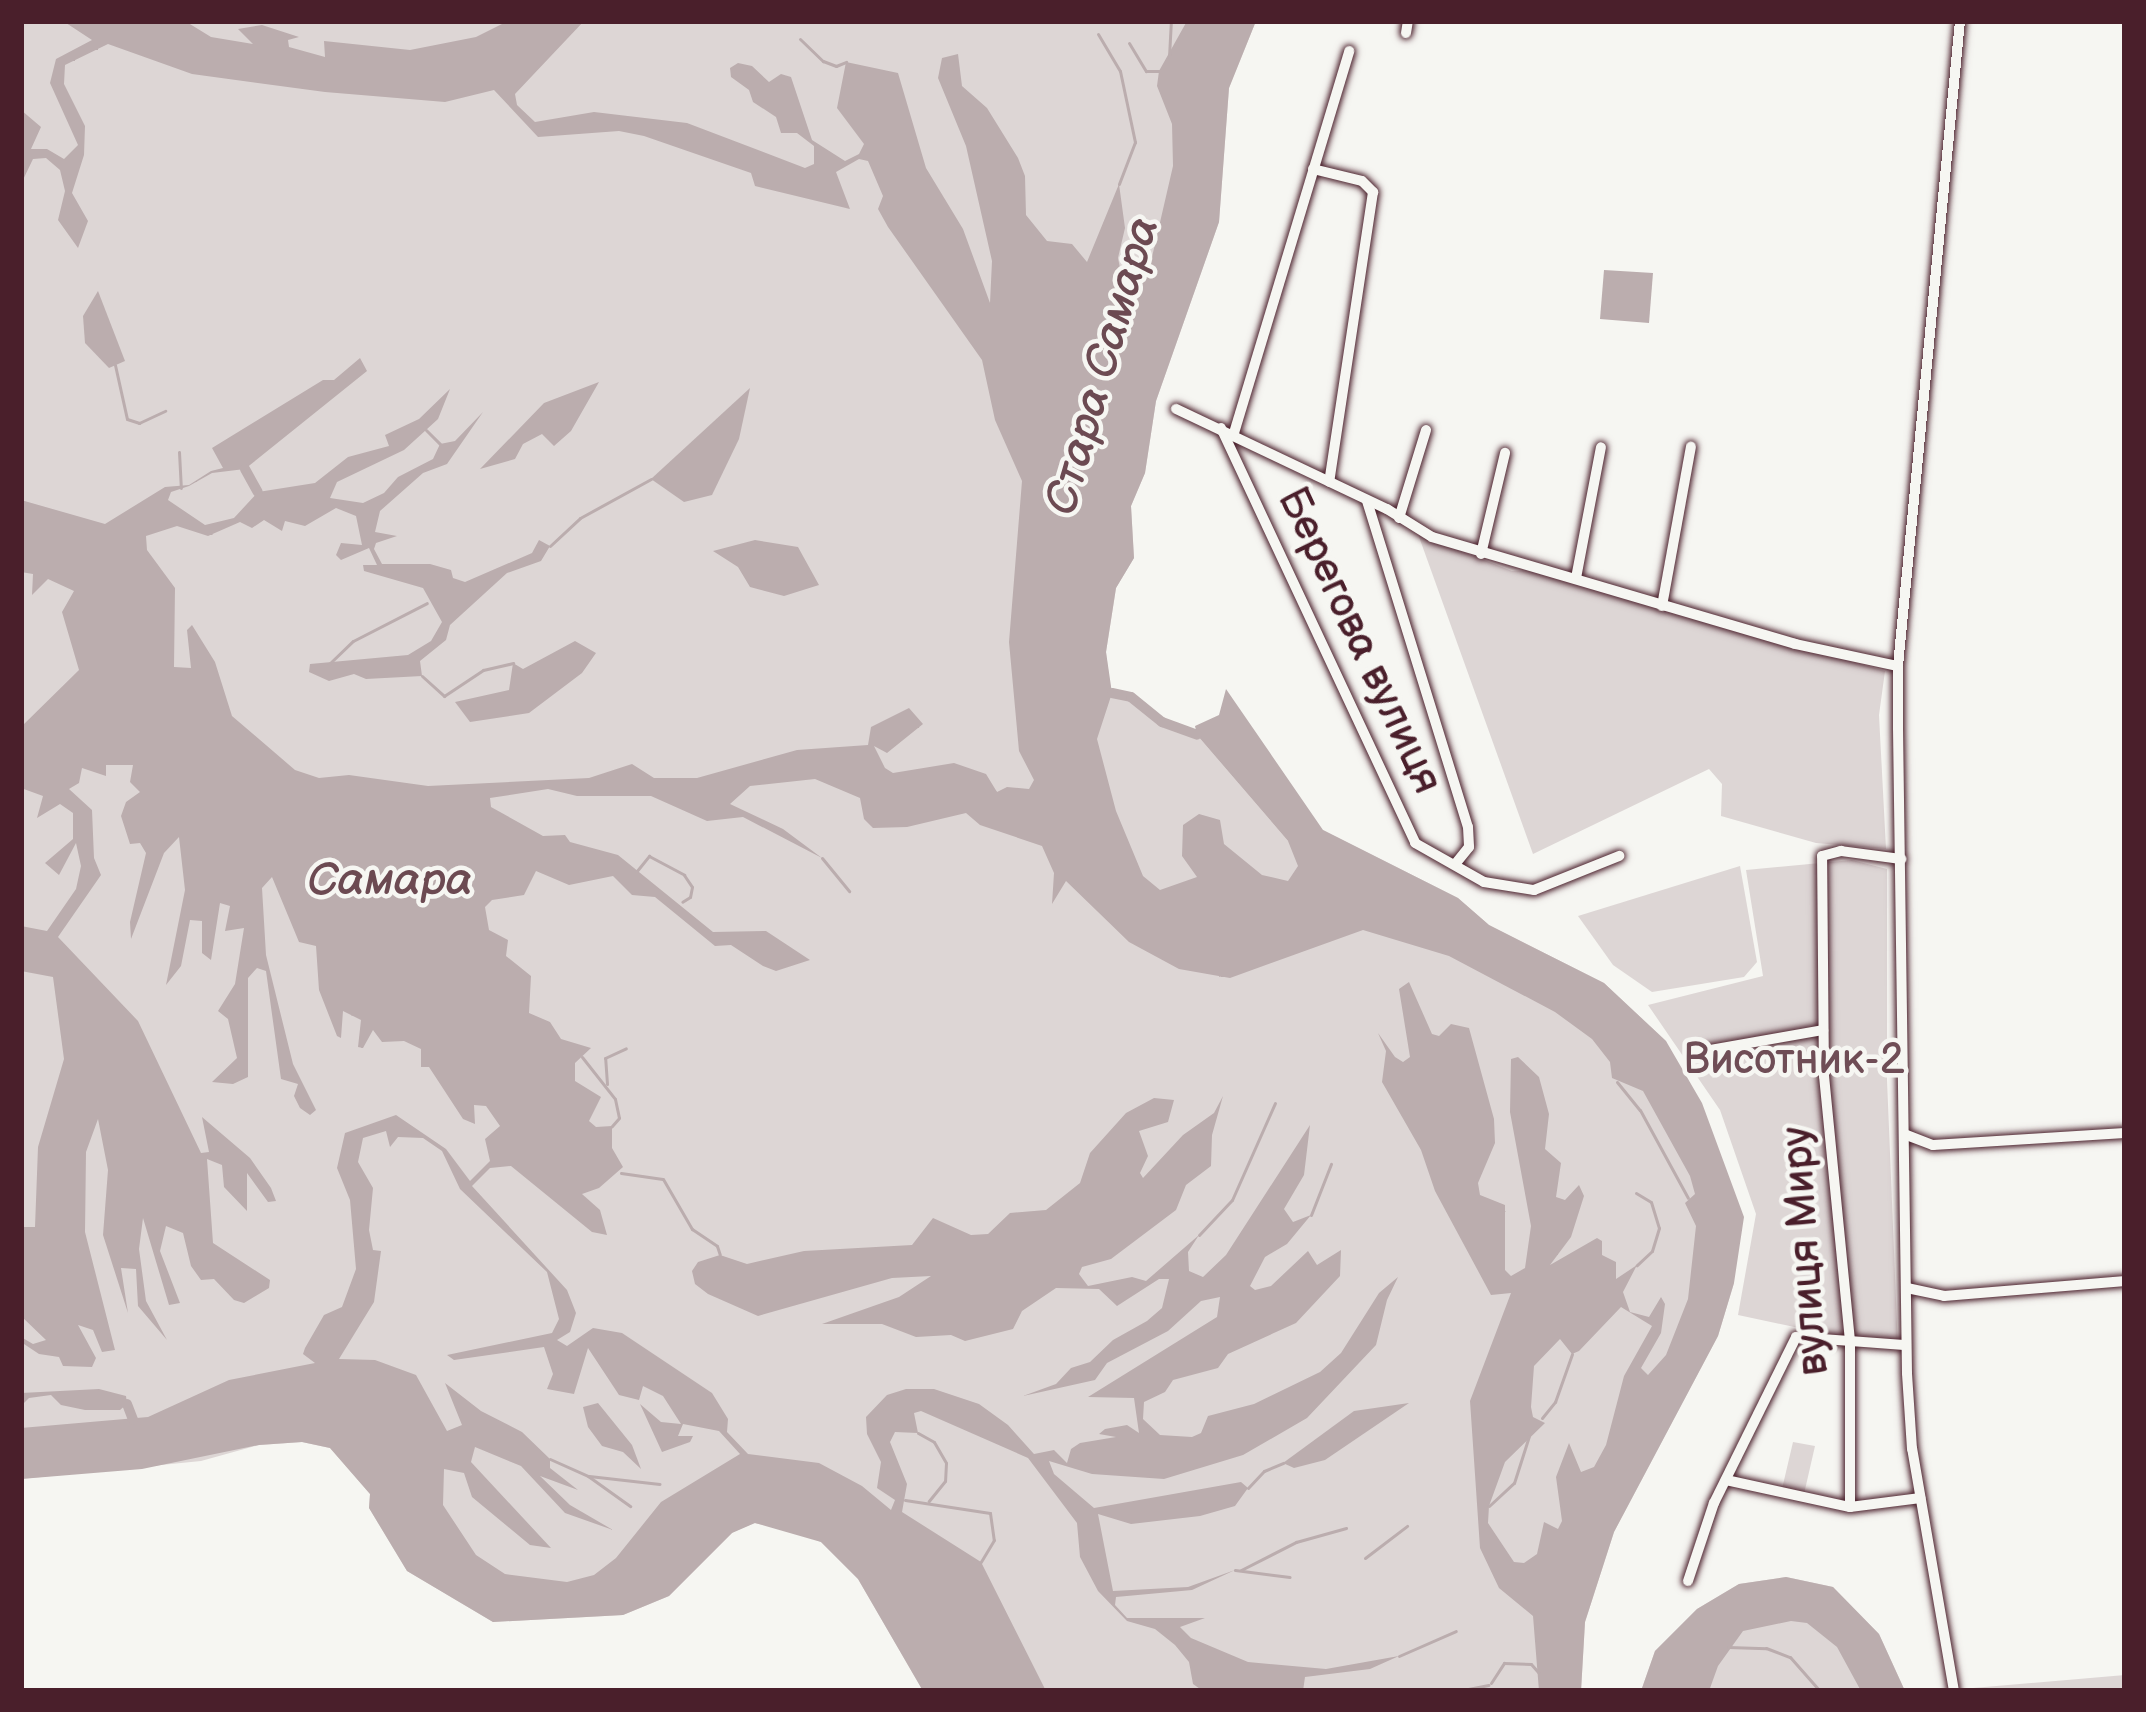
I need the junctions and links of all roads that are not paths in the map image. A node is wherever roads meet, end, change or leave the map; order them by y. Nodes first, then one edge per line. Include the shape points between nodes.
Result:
1 (1960, 21) edge
2 (1348, 51) dead end
3 (1313, 169) junction
4 (1176, 409) dead end
5 (1227, 430) junction
6 (1426, 430) dead end
7 (1601, 447) dead end
8 (1691, 447) dead end
9 (1505, 453) dead end
10 (1329, 482) junction
11 (1367, 501) junction
12 (1400, 518) junction
13 (1480, 554) junction
14 (1576, 578) junction
15 (1661, 606) junction
16 (1898, 666) junction
17 (1619, 856) dead end
18 (1901, 860) junction
19 (1455, 864) junction
20 (1823, 1030) junction
21 (1704, 1051) dead end
22 (2125, 1133) edge
23 (1904, 1134) junction
24 (2125, 1281) edge
25 (1907, 1288) junction
26 (1850, 1341) junction
27 (1906, 1345) junction
28 (1726, 1480) junction
29 (1920, 1498) junction
30 (1850, 1507) junction
31 (1688, 1581) dead end
32 (1954, 1691) edge

1 - 16 street
2 - 3 street
3 - 5 street
3 - 10 street via 1362,181 1373,192
4 - 5 street
5 - 10 street
5 - 19 street, Берегова вулиця via 1415,843
6 - 12 street
7 - 14 street
8 - 15 street
9 - 13 street
10 - 11 street
11 - 12 street
11 - 19 street via 1468,827 1469,847
12 - 13 street
13 - 14 street
14 - 15 street
15 - 16 street
16 - 18 street
17 - 19 street, Берегова вулиця via 1534,890 1484,882
18 - 20 street, вулиця Миру via 1822,856
18 - 23 street
20 - 21 street
20 - 26 street, вулиця Миру
22 - 23 street via 1934,1144
23 - 25 street
24 - 25 street via 1944,1296
25 - 27 street
26 - 27 street
26 - 28 street via 1796,1337
26 - 30 street, вулиця Миру
27 - 29 street
28 - 30 street
28 - 31 street
29 - 30 street
29 - 32 street

